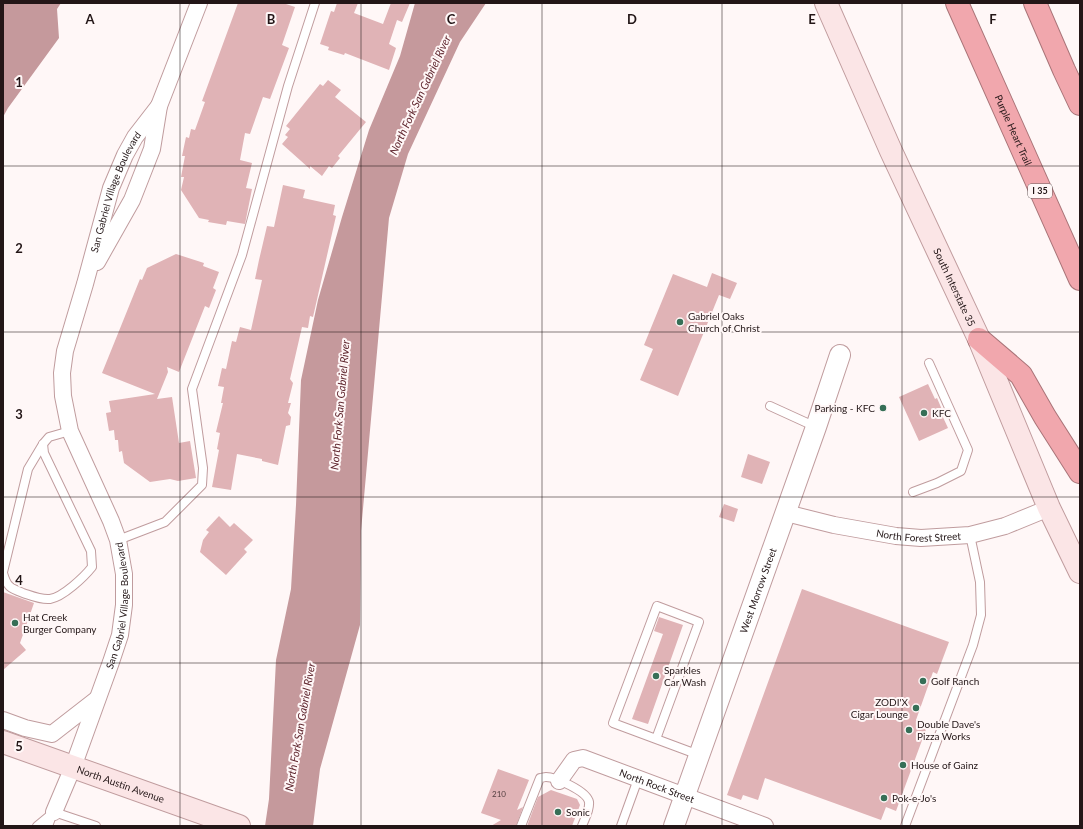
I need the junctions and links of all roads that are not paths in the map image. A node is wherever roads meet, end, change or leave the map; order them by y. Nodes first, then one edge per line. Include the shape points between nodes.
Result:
1 (199, 3) edge
2 (315, 3) edge
3 (826, 3) edge
4 (957, 3) edge
5 (1035, 3) edge
6 (1080, 104) edge
7 (159, 106) junction
8 (1080, 279) edge
9 (85, 284) junction
10 (979, 339) junction
11 (840, 355) dead end
12 (929, 363) dead end
13 (770, 406) dead end
14 (816, 427) junction
15 (70, 431) junction
16 (43, 444) junction
17 (1080, 472) edge
18 (913, 492) dead end
19 (1049, 508) junction
20 (786, 512) junction
21 (970, 535) junction
22 (118, 540) junction
23 (3, 572) edge
24 (1080, 572) edge
25 (97, 699) junction
26 (3, 720) edge
27 (656, 739) junction
28 (3, 742) edge
29 (699, 755) junction
30 (73, 767) junction
31 (638, 778) junction
32 (559, 781) junction
33 (684, 796) junction
34 (51, 819) edge
35 (37, 826) edge
36 (96, 826) edge
37 (239, 826) edge
38 (521, 826) edge
39 (582, 826) edge
40 (621, 826) edge
41 (674, 826) edge
42 (765, 826) edge
43 (905, 826) edge

1 - 7 street, San Gabriel Village Boulevard
2 - 22 lane via 288,86 242,255 192,389 203,468 202,485 165,522
3 - 10 main road, South Interstate 35 via 891,151
4 - 8 highway, Purple Heart Trail / I 35
5 - 6 highway
7 - 9 street, San Gabriel Village Boulevard via 152,149 132,200
7 - 9 street, San Gabriel Village Boulevard via 134,137 111,188
9 - 15 street, San Gabriel Village Boulevard via 65,351 62,374 63,396
10 - 17 highway via 1021,375
10 - 19 main road, South Interstate 35
11 - 14 street, West Morrow Street
12 - 18 lane via 968,450 961,471
13 - 14 lane
14 - 20 street, West Morrow Street
15 - 16 lane via 49,437
15 - 22 street, San Gabriel Village Boulevard
16 - 23 lane via 28,469
16 - 23 lane via 44,453 91,551 92,567 81,580 50,599 40,599 11,588
19 - 21 street, North Forest Street via 1005,526
19 - 24 main road, South Interstate 35
20 - 21 street, North Forest Street via 834,525 896,536 920,538
20 - 29 street, West Morrow Street
21 - 43 lane via 980,582 981,615 973,645
22 - 25 street, San Gabriel Village Boulevard via 124,574 124,605 120,635
25 - 26 street via 52,734
25 - 30 street, San Gabriel Village Boulevard
27 - 27 lane via 614,723 656,606 699,622
27 - 29 lane
28 - 30 main road, North Austin Avenue
29 - 33 street, West Morrow Street
30 - 34 street, San Gabriel Village Boulevard
30 - 37 main road, North Austin Avenue
31 - 32 street, North Rock Street via 583,758 574,760
31 - 33 street, North Rock Street
31 - 40 lane
32 - 38 lane via 547,776 540,778
32 - 39 lane via 578,789 589,800
33 - 41 street, West Morrow Street
33 - 42 street, North Rock Street
34 - 35 lane
34 - 36 lane

